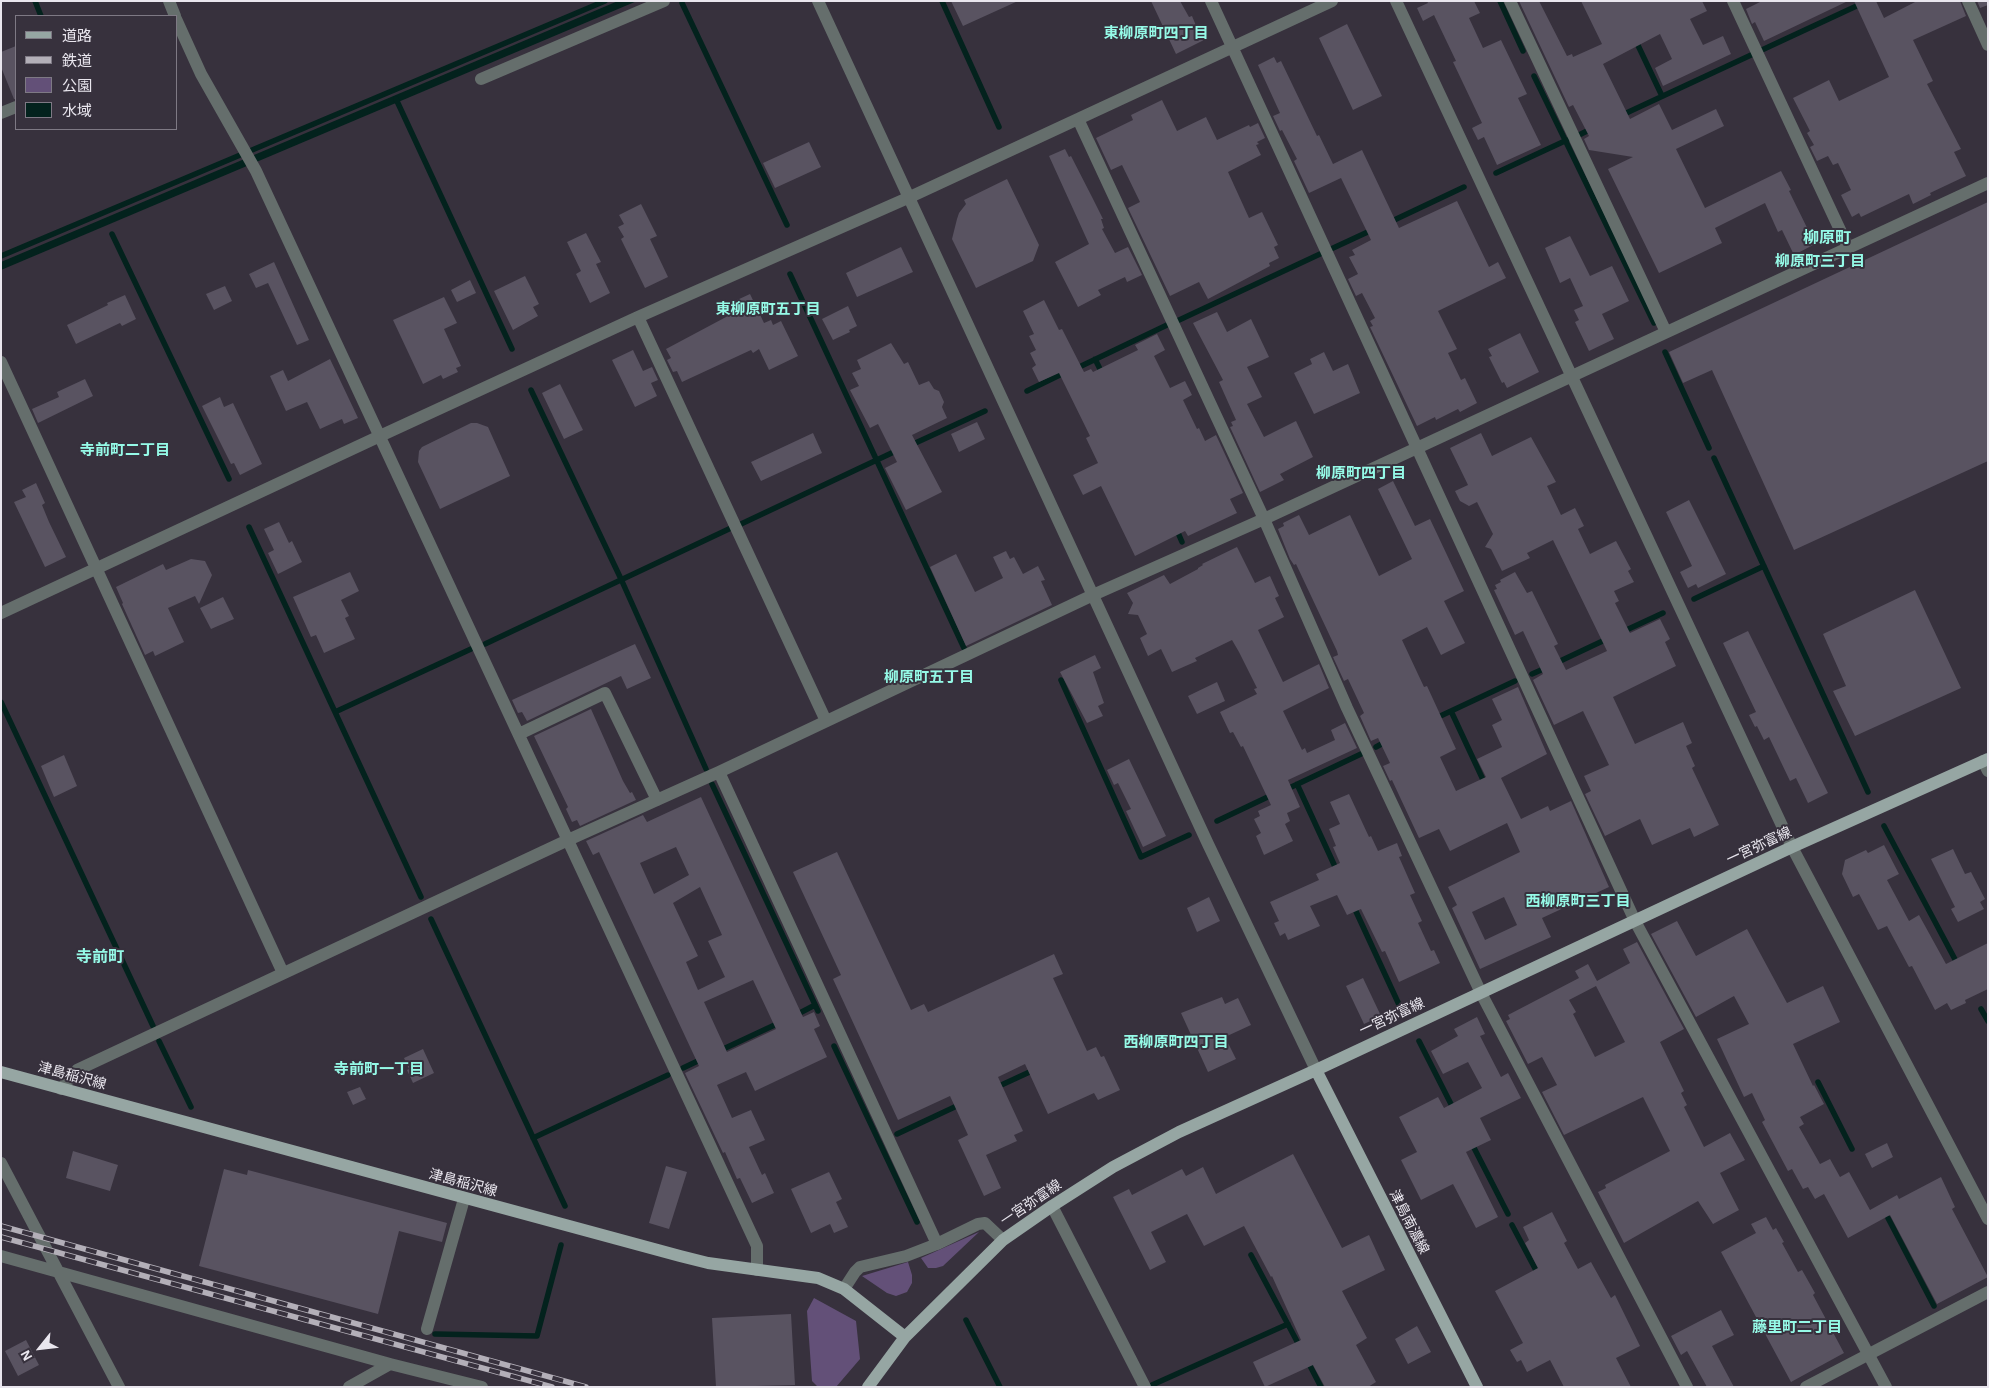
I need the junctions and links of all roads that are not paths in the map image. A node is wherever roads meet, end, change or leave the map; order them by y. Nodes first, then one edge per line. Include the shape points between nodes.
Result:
1 (169, 1) edge
2 (664, 1) edge
3 (818, 1) edge
4 (1211, 1) edge
5 (1332, 1) edge
6 (1396, 1) edge
7 (1510, 1) edge
8 (1733, 1) edge
9 (1968, 1) edge
10 (175, 15) edge
11 (180, 36) edge
12 (1988, 45) edge
13 (1232, 47) junction
14 (481, 79) dead end
15 (15, 106) edge
16 (1, 113) edge
17 (1078, 119) junction
18 (1988, 183) edge
19 (910, 197) junction
20 (1848, 247) junction
21 (638, 317) junction
22 (1666, 332) junction
23 (1, 362) edge
24 (1572, 377) junction
25 (380, 436) junction
26 (1417, 448) junction
27 (1264, 519) junction
28 (97, 570) junction
29 (1093, 595) junction
30 (1, 613) edge
31 (826, 721) junction
32 (519, 734) junction
33 (1986, 764) edge
34 (719, 772) junction
35 (657, 800) junction
36 (568, 840) junction
37 (1792, 847) junction
38 (1635, 921) junction
39 (283, 973) junction
40 (1480, 993) junction
41 (1316, 1070) junction
42 (1, 1072) edge
43 (61, 1089) junction
44 (1, 1163) edge
45 (464, 1199) junction
46 (1052, 1206) junction
47 (1988, 1219) edge
48 (1004, 1240) junction
49 (937, 1244) junction
50 (1, 1256) edge
51 (757, 1270) junction
52 (59, 1271) junction
53 (844, 1289) junction
54 (1988, 1292) edge
55 (427, 1329) dead end
56 (905, 1337) junction
57 (1868, 1354) junction
58 (390, 1364) junction
59 (457, 1383) edge
60 (119, 1387) edge
61 (348, 1387) edge
62 (482, 1387) edge
63 (868, 1387) edge
64 (1145, 1387) edge
65 (1477, 1387) edge
66 (1687, 1387) edge
67 (1806, 1387) edge
68 (1886, 1387) edge

1 - 10 street
2 - 14 street
3 - 19 street
4 - 13 street
5 - 13 street
6 - 24 street
7 - 22 street
8 - 20 street
9 - 12 street
11 - 25 street via 256,171
13 - 17 street
13 - 26 street
15 - 16 street
17 - 19 street
17 - 27 street
18 - 20 street
19 - 21 street
19 - 29 street
20 - 22 street
21 - 25 street
21 - 31 street
22 - 24 street
23 - 28 street
24 - 26 street
24 - 37 street
25 - 28 street
25 - 32 street
26 - 27 street
26 - 38 street
27 - 29 street
27 - 40 street via 1346,708
28 - 30 street
28 - 39 street
29 - 31 street
29 - 41 street
31 - 34 street
32 - 35 street via 605,693
32 - 36 street
33 - 37 main road, 一宮弥富線
34 - 35 street
34 - 49 street
35 - 36 street
36 - 39 street
36 - 51 street via 757,1246
37 - 38 main road, 一宮弥富線
37 - 47 street
38 - 40 main road, 一宮弥富線
38 - 57 street
39 - 43 street via 77,1070
40 - 41 main road, 一宮弥富線
40 - 66 street
41 - 46 main road, 一宮弥富線 via 1178,1132 1113,1167
41 - 65 main road, 津島南濃線
42 - 43 main road, 津島稲沢線
43 - 45 main road, 津島稲沢線
44 - 52 street
45 - 51 main road, 津島稲沢線 via 680,1256
45 - 55 street
46 - 48 main road, 一宮弥富線
46 - 64 street
48 - 49 street via 985,1223
48 - 56 main road, 一宮弥富線
49 - 53 street via 906,1256 860,1267
50 - 52 street
51 - 53 main road, 津島稲沢線 via 818,1278
52 - 58 street
52 - 60 street
53 - 56 main road, 津島稲沢線
54 - 57 street
56 - 63 main road, 一宮弥富線
57 - 67 street
57 - 68 street
58 - 59 street
58 - 61 street
59 - 62 street

